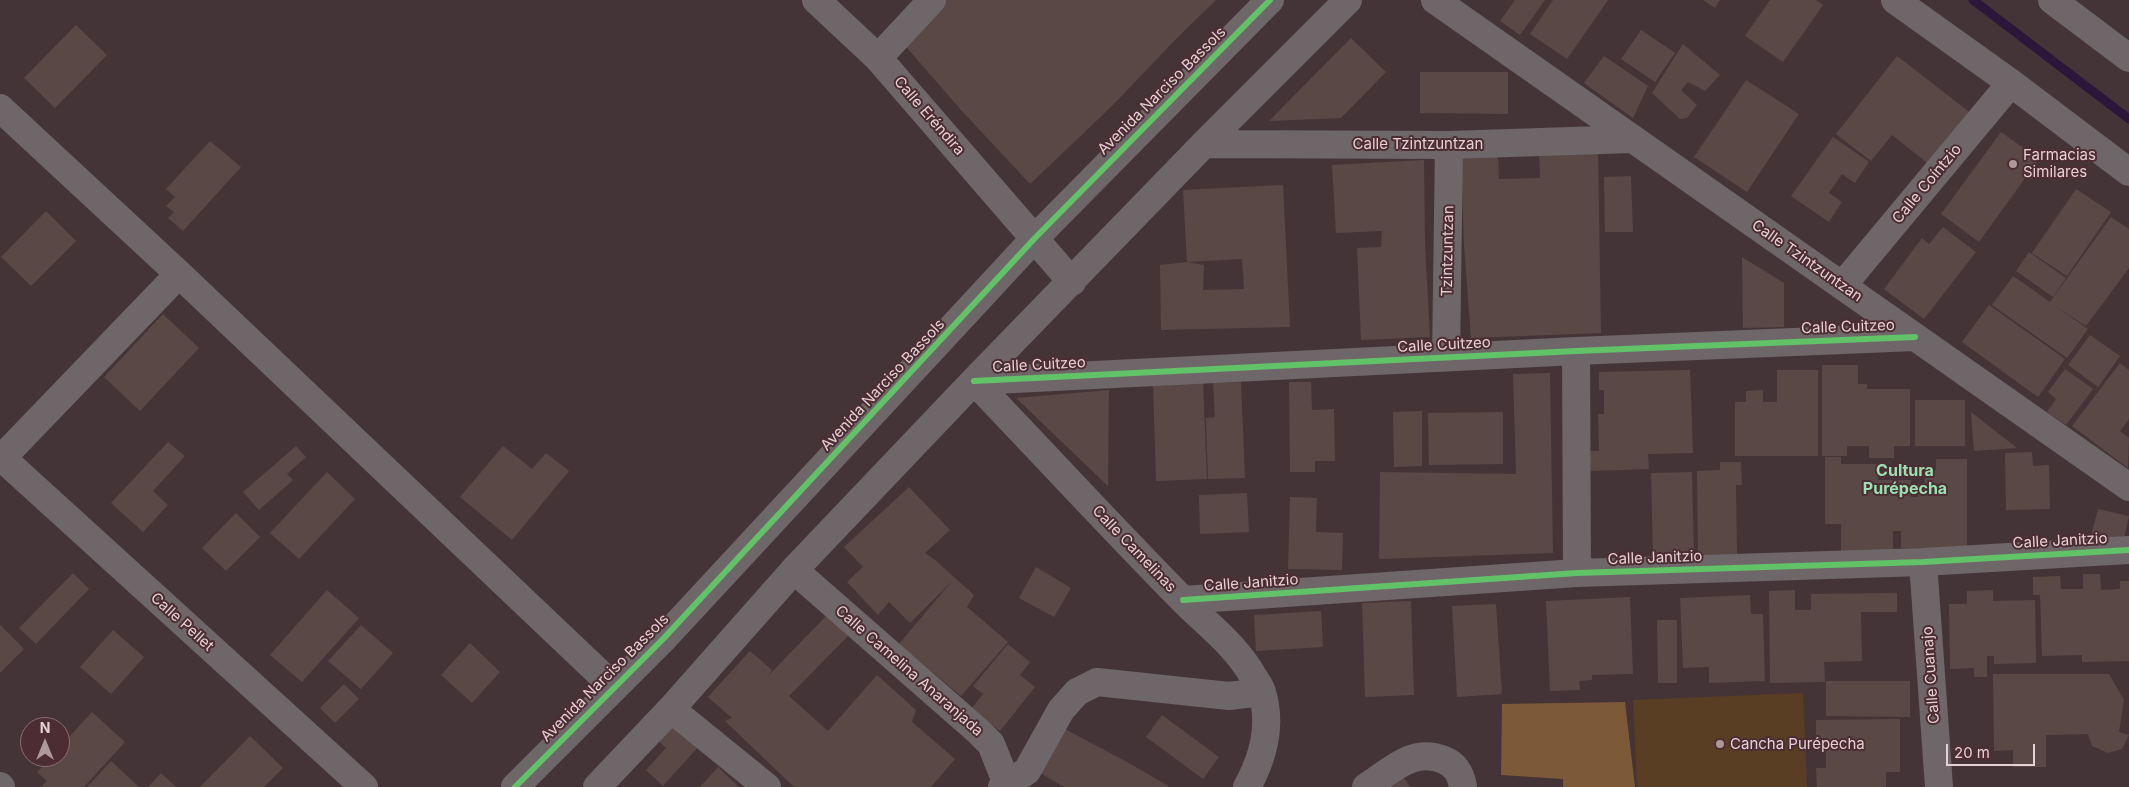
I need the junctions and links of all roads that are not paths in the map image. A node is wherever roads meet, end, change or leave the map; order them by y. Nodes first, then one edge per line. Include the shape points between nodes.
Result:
1 (816, 0) edge
2 (932, 0) edge
3 (1270, 0) edge
4 (1348, 0) edge
5 (1435, 0) edge
6 (1895, 0) edge
7 (2052, 0) edge
8 (2077, 8) edge
9 (878, 58) junction
10 (2129, 58) edge
11 (2012, 83) junction
12 (0, 108) edge
13 (1632, 139) junction
14 (1204, 144) junction
15 (1449, 145) junction
16 (2129, 172) edge
17 (1035, 238) junction
18 (179, 274) junction
19 (1072, 282) junction
20 (1842, 286) junction
21 (1915, 337) junction
22 (1576, 351) junction
23 (1446, 357) junction
24 (974, 381) junction
25 (1, 458) edge
26 (2129, 487) edge
27 (2129, 550) edge
28 (1923, 562) junction
29 (794, 570) junction
30 (1577, 573) junction
31 (1183, 600) junction
32 (614, 687) junction
33 (1262, 692) junction
34 (671, 709) junction
35 (1005, 785) edge
36 (364, 787) edge
37 (515, 787) edge
38 (596, 787) edge
39 (767, 787) edge
40 (1247, 787) edge
41 (1366, 787) edge
42 (1463, 787) edge
43 (1939, 787) edge

1 - 9 street, Calle Eréndira
2 - 9 street
3 - 17 street, Avenida Narciso Bassols
4 - 14 street
5 - 13 street, Calle Tzintzuntzan
6 - 11 street
7 - 8 street
8 - 10 street
9 - 17 street, Calle Eréndira
11 - 16 street
11 - 20 street, Calle Coíntzio
12 - 18 street
13 - 15 street, Calle Tzintzuntzan
13 - 20 street, Calle Tzintzuntzan
14 - 15 street, Calle Tzintzuntzan
14 - 19 street
15 - 23 street, Tzintzuntzan
17 - 19 street, Calle Eréndira
17 - 32 street, Avenida Narciso Bassols via 664,638
18 - 25 street
18 - 32 street
19 - 24 street
20 - 21 street, Calle Tzintzuntzan
21 - 22 street, Calle Cuitzeo
21 - 26 street, Calle Tzintzuntzan
22 - 23 street, Calle Cuitzeo
22 - 30 street
23 - 24 street, Calle Cuitzeo
24 - 29 street
24 - 31 street, Calle Camelinas
25 - 36 street, Calle Pellet
27 - 28 street, Calle Janitzio
28 - 30 street, Calle Janitzio
28 - 43 street, Calle Cuanajo
29 - 34 street
29 - 35 street, Calle Camelina Anaranjada via 991,744
30 - 31 street, Calle Janitzio
31 - 33 street, Calle Camelinas via 1237,650
32 - 37 street, Avenida Narciso Bassols
33 - 35 street via 1229,696 1098,682 1077,692 1061,710 1027,771
33 - 40 street, Calle Camelinas via 1265,746
34 - 38 street
34 - 39 street
41 - 42 street via 1411,757 1432,755 1452,763 1461,776

